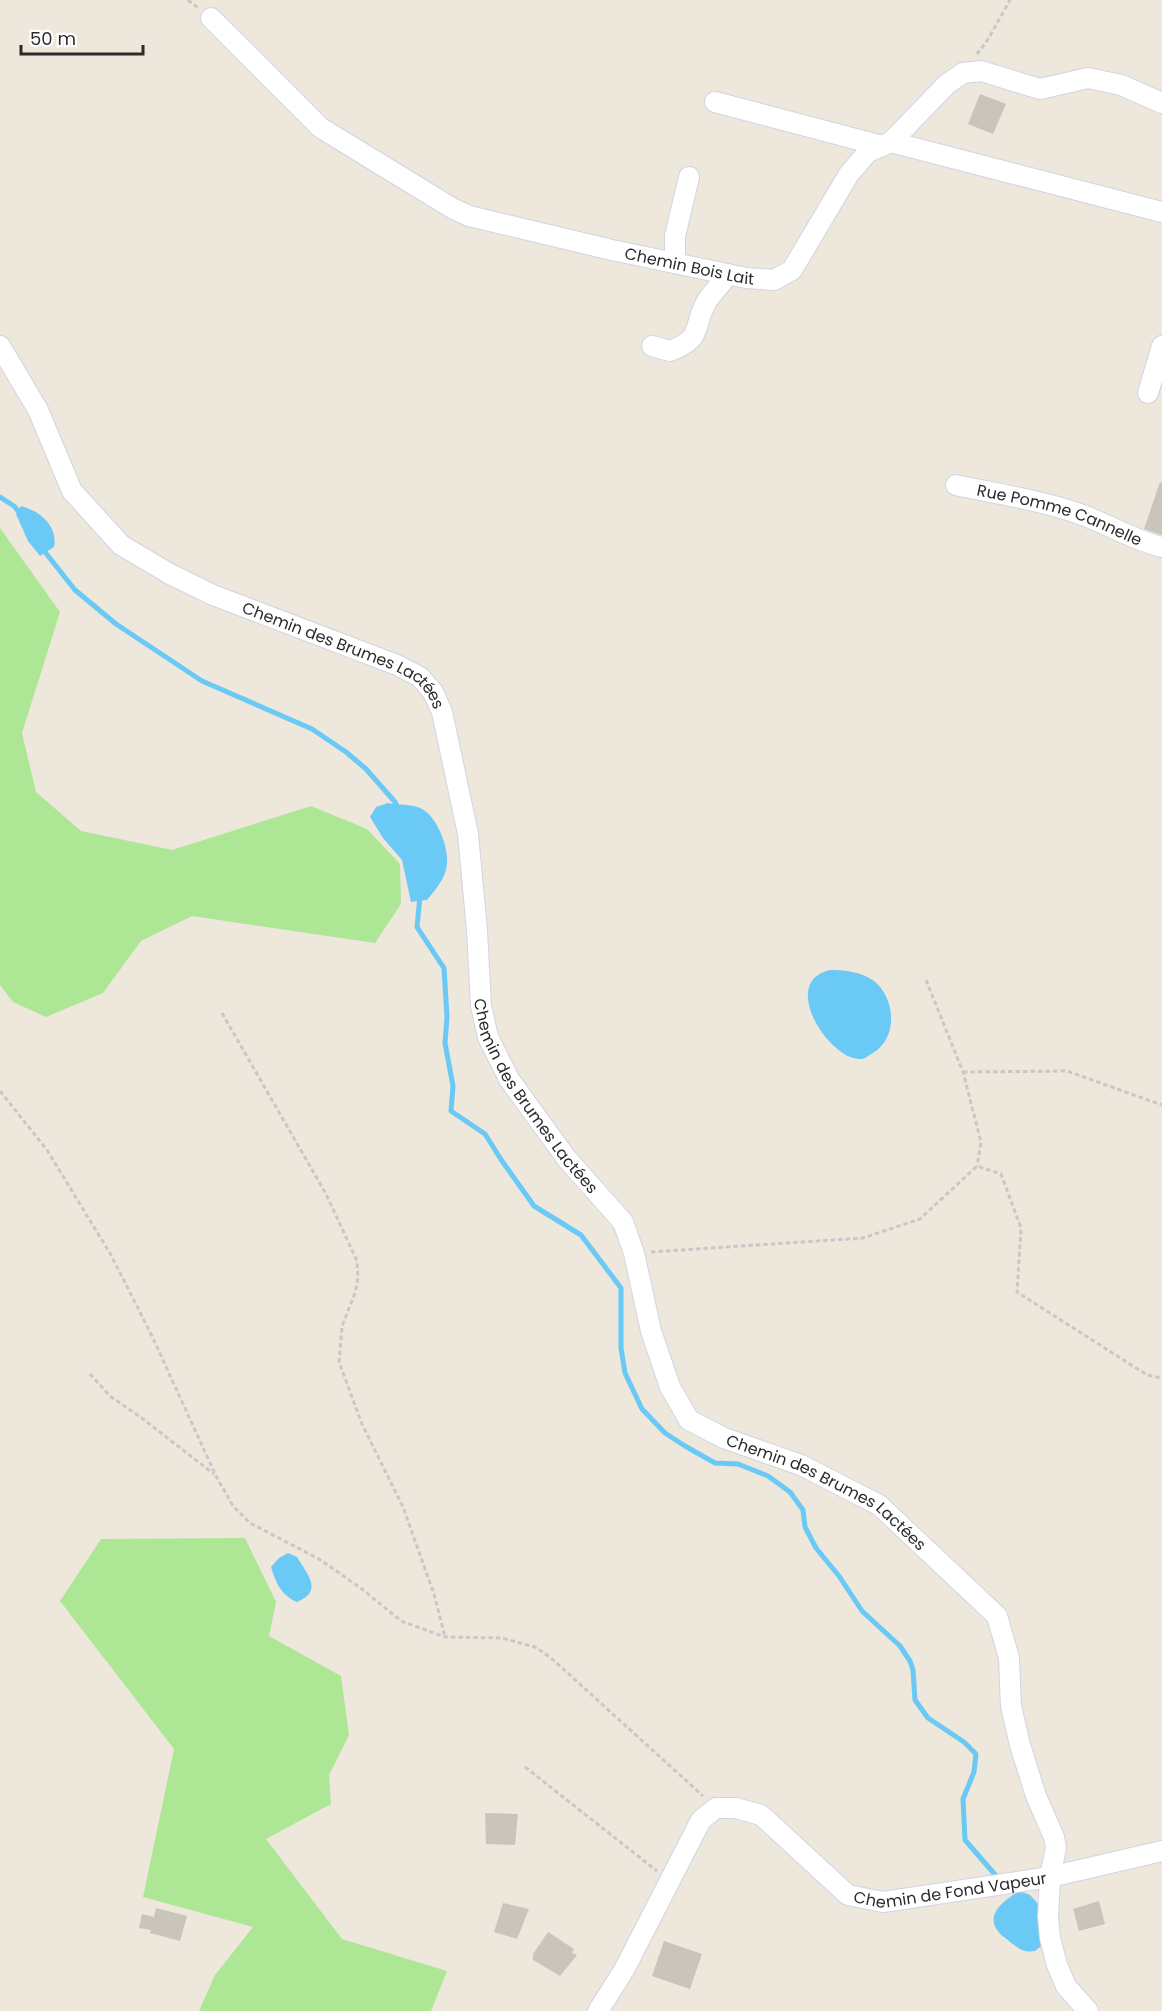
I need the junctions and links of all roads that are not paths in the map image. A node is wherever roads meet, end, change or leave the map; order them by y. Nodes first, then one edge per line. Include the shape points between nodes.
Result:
1 (211, 18) dead end
2 (715, 102) dead end
3 (1162, 103) edge
4 (886, 144) junction
5 (689, 177) dead end
6 (1162, 212) edge
7 (675, 263) junction
8 (727, 274) junction
9 (0, 346) edge
10 (652, 346) dead end
11 (1162, 346) edge
12 (1148, 393) dead end
13 (956, 485) dead end
14 (1162, 547) edge
15 (1162, 1851) edge
16 (1050, 1877) junction
17 (598, 2011) edge
18 (1088, 2011) edge

1 - 7 street, Chemin Bois Lait via 321,128 452,208 469,216
2 - 4 street
3 - 4 street, Chemin Bois Lait via 1121,85 1088,78 1040,89 981,71 963,73
4 - 6 street
4 - 8 street, Chemin Bois Lait via 868,152 849,174 792,270 774,280
5 - 7 street via 675,236
7 - 8 street, Chemin Bois Lait
8 - 10 street via 706,303 697,332 688,343 670,351
9 - 16 street, Chemin des Brumes Lactées via 38,410 72,492 121,545 213,595 397,665 420,677 434,692 442,712 468,834 481,1006 488,1037 508,1079 567,1159 623,1222 651,1331 670,1387 689,1420 724,1438 801,1466 879,1505 997,1616 1009,1658 1011,1706 1020,1745 1054,1837 1056,1848
11 - 12 street
13 - 14 street, Rue Pomme Cannelle via 1058,507
15 - 16 street, Chemin de Fond Vapeur
16 - 17 street, Chemin de Fond Vapeur via 883,1902 848,1894 761,1815 736,1808 716,1808 701,1820 624,1970
16 - 18 street, Chemin des Brumes Lactées via 1048,1916 1057,1965 1066,1986

